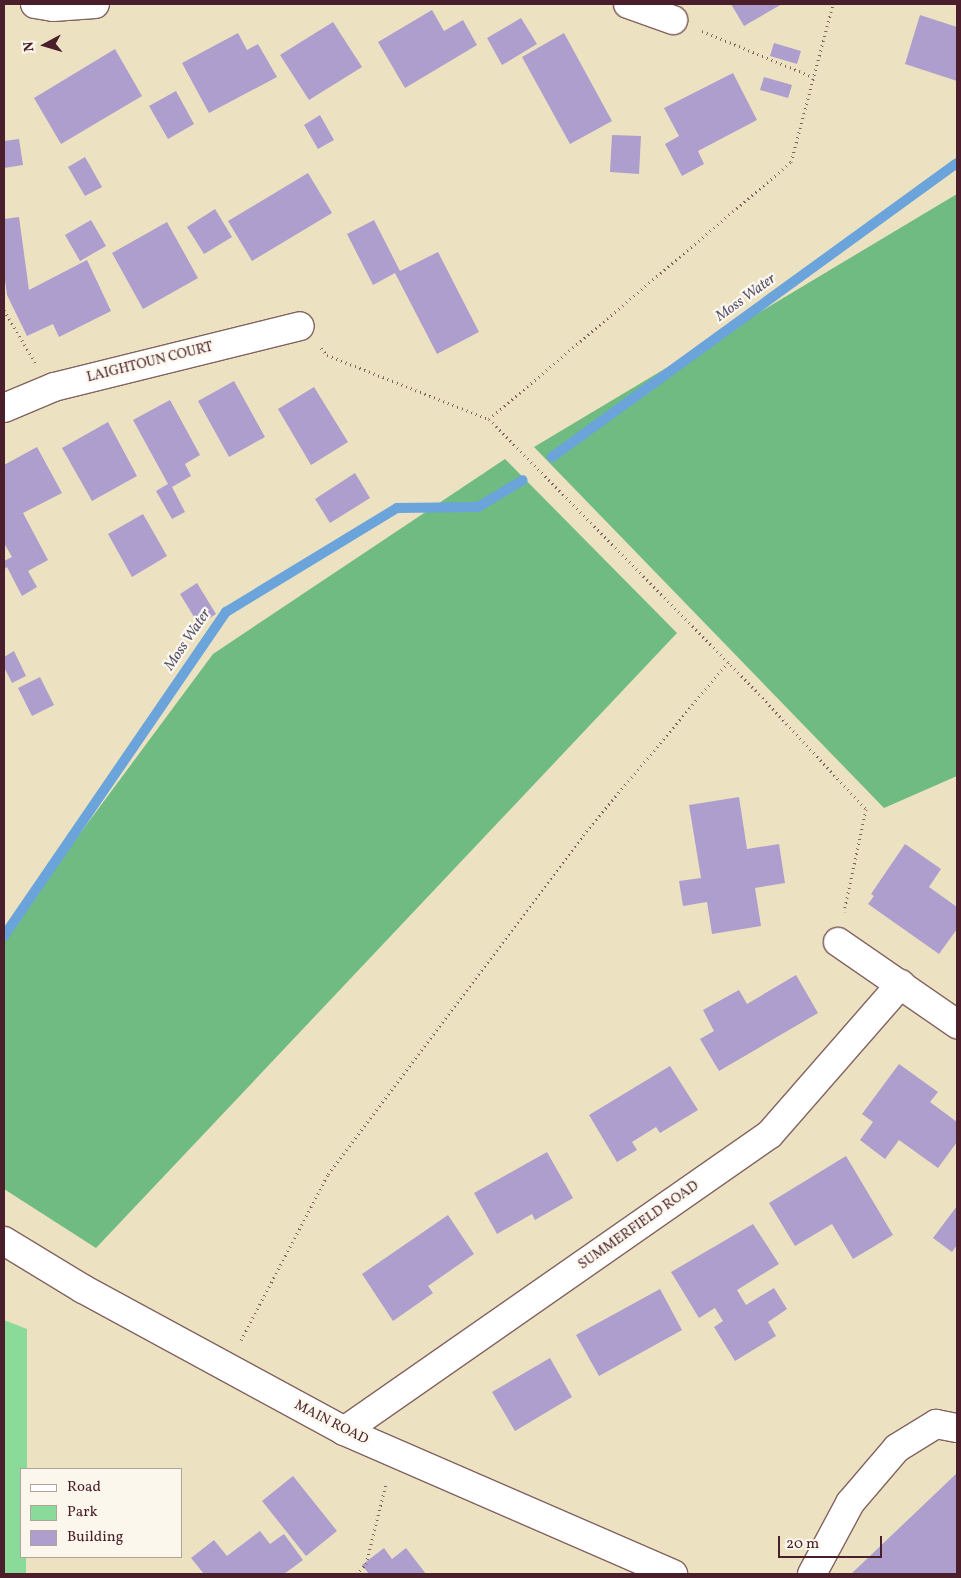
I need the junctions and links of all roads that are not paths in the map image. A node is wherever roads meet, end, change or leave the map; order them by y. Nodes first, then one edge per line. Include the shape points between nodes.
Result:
1 (95, 4) edge
2 (628, 4) edge
3 (47, 5) edge
4 (674, 20) road end
5 (300, 326) road end
6 (4, 408) edge
7 (838, 942) road end
8 (900, 984) junction
9 (957, 1024) edge
10 (4, 1241) edge
11 (957, 1428) edge
12 (344, 1431) junction
13 (673, 1574) edge
14 (812, 1574) edge

1 - 3 street
2 - 4 street
5 - 6 street, LAIGHTOUN COURT via 50,388
7 - 8 street
8 - 9 street
8 - 12 street, SUMMERFIELD ROAD via 770,1134
10 - 12 street, MAIN ROAD
11 - 14 street via 936,1424 897,1448 850,1503
12 - 13 street, MAIN ROAD

